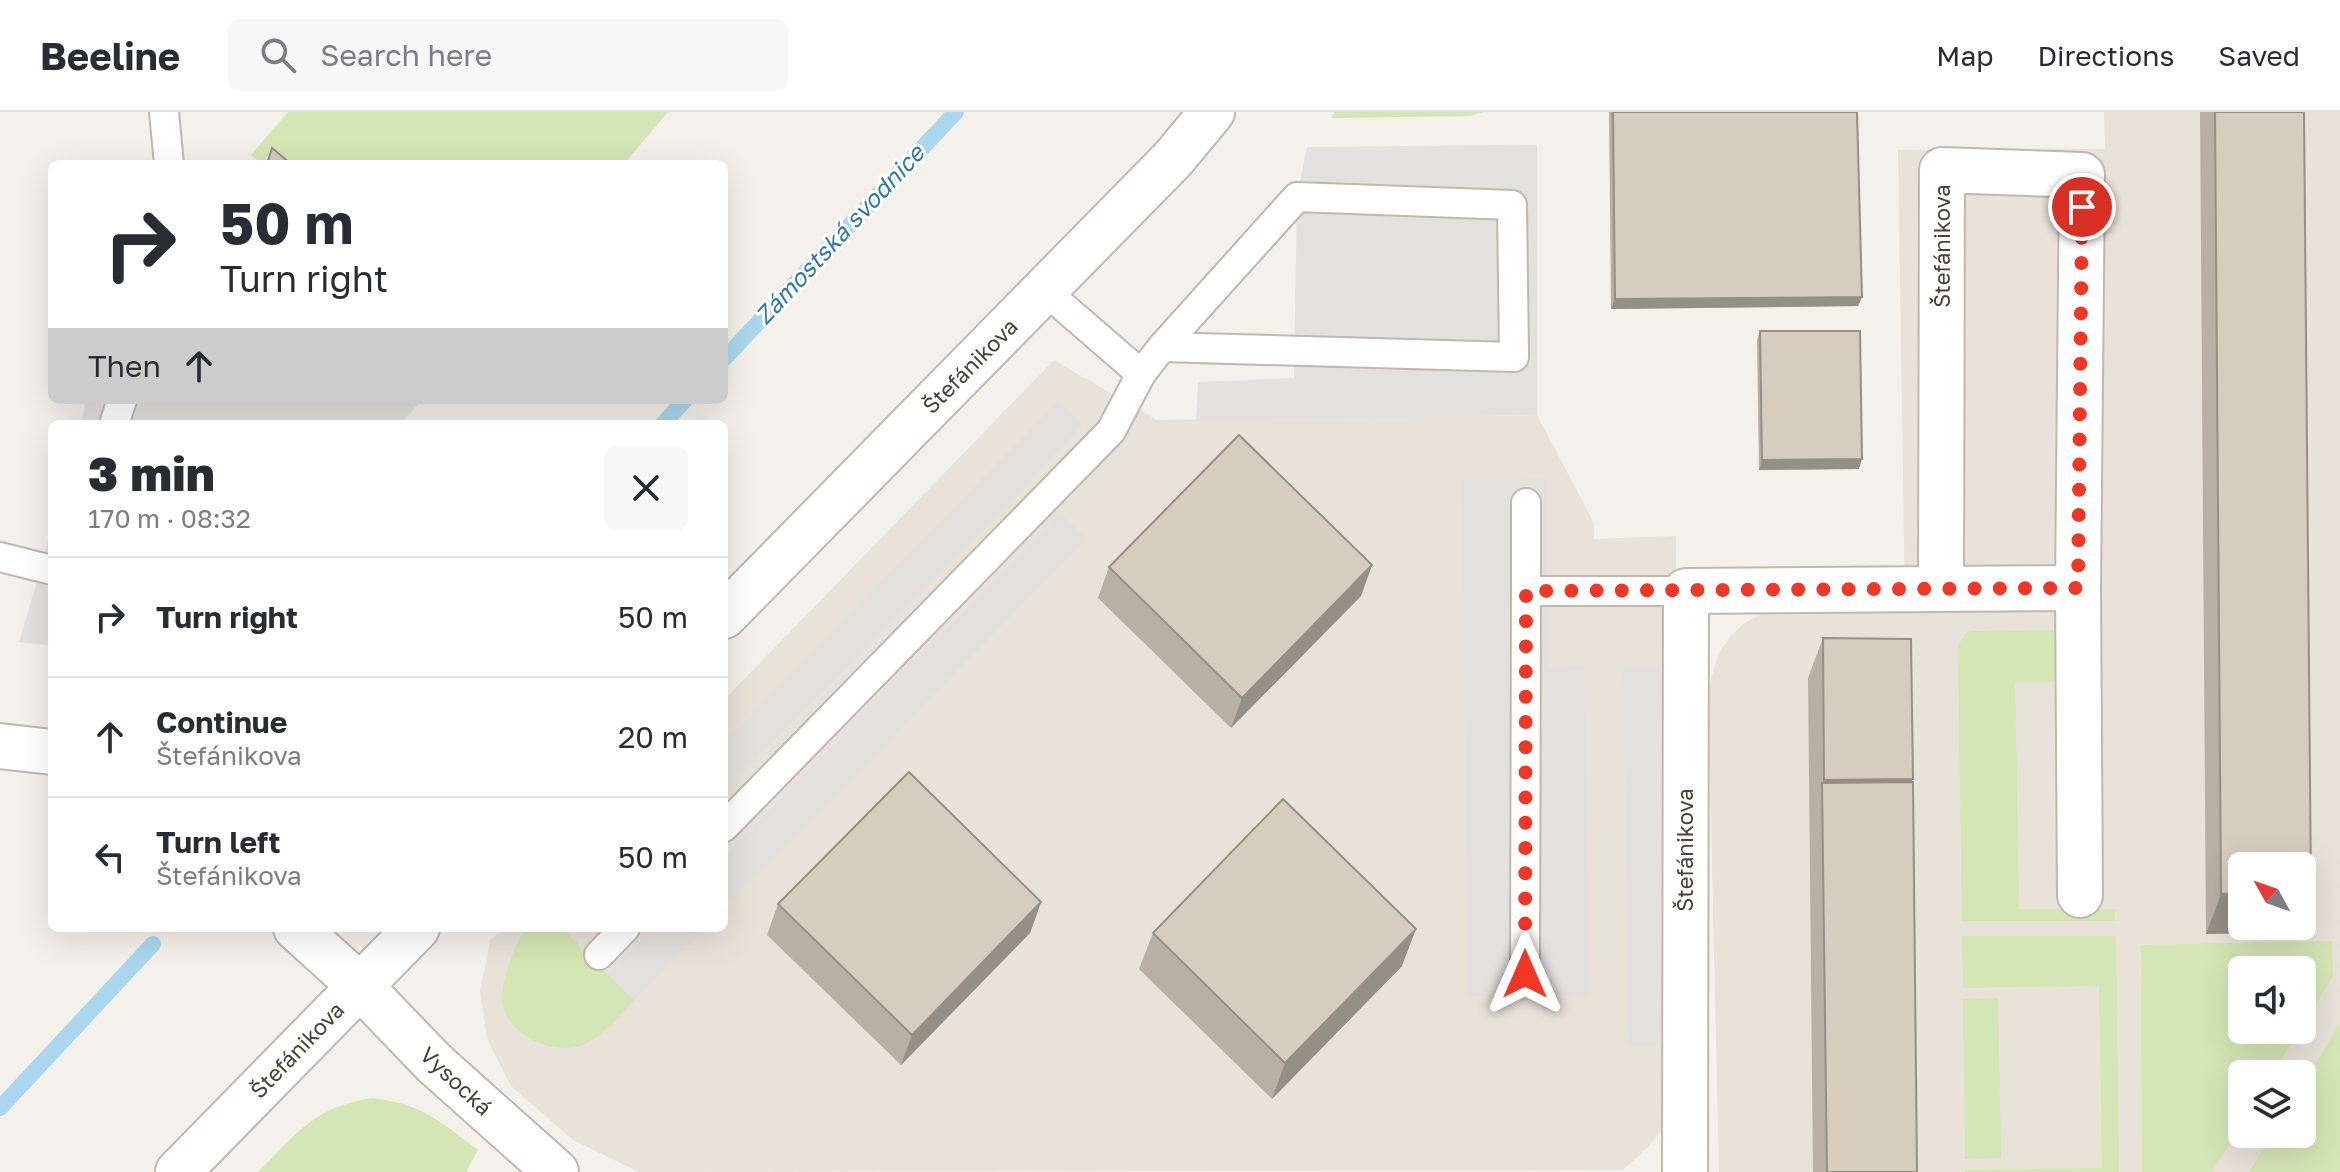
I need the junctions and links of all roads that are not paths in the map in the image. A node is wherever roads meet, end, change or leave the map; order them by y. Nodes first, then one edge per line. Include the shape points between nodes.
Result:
1 (164, 112) edge
2 (1212, 112) edge
3 (169, 160) edge
4 (1044, 290) junction
5 (1162, 347) junction
6 (1141, 374) junction
7 (1526, 503) dead end
8 (0, 557) edge
9 (48, 569) edge
10 (2078, 588) junction
11 (1941, 589) junction
12 (1526, 591) junction
13 (1686, 591) junction
14 (728, 612) edge
15 (0, 746) edge
16 (48, 752) edge
17 (728, 823) edge
18 (2080, 895) dead end
19 (300, 932) edge
20 (413, 932) edge
21 (621, 932) edge
22 (599, 955) dead end
23 (1525, 974) dead end
24 (360, 986) junction
25 (178, 1172) edge
26 (556, 1172) edge
27 (1685, 1172) edge

1 - 3 lane
2 - 4 street, Štefánikova
4 - 6 lane
4 - 14 street, Štefánikova
5 - 5 lane via 1297,197 1512,205 1514,357
5 - 6 lane
6 - 17 lane via 1111,431
7 - 12 lane
8 - 9 lane
10 - 11 street
10 - 11 street, Štefánikova via 2082,175 1942,170
10 - 18 street, Štefánikova
11 - 13 street
12 - 13 lane
12 - 23 lane
13 - 27 street, Štefánikova
15 - 16 street
19 - 24 street, Vysocká
20 - 24 street, Štefánikova
21 - 22 lane
24 - 25 street, Štefánikova
24 - 26 street, Vysocká via 434,1063

